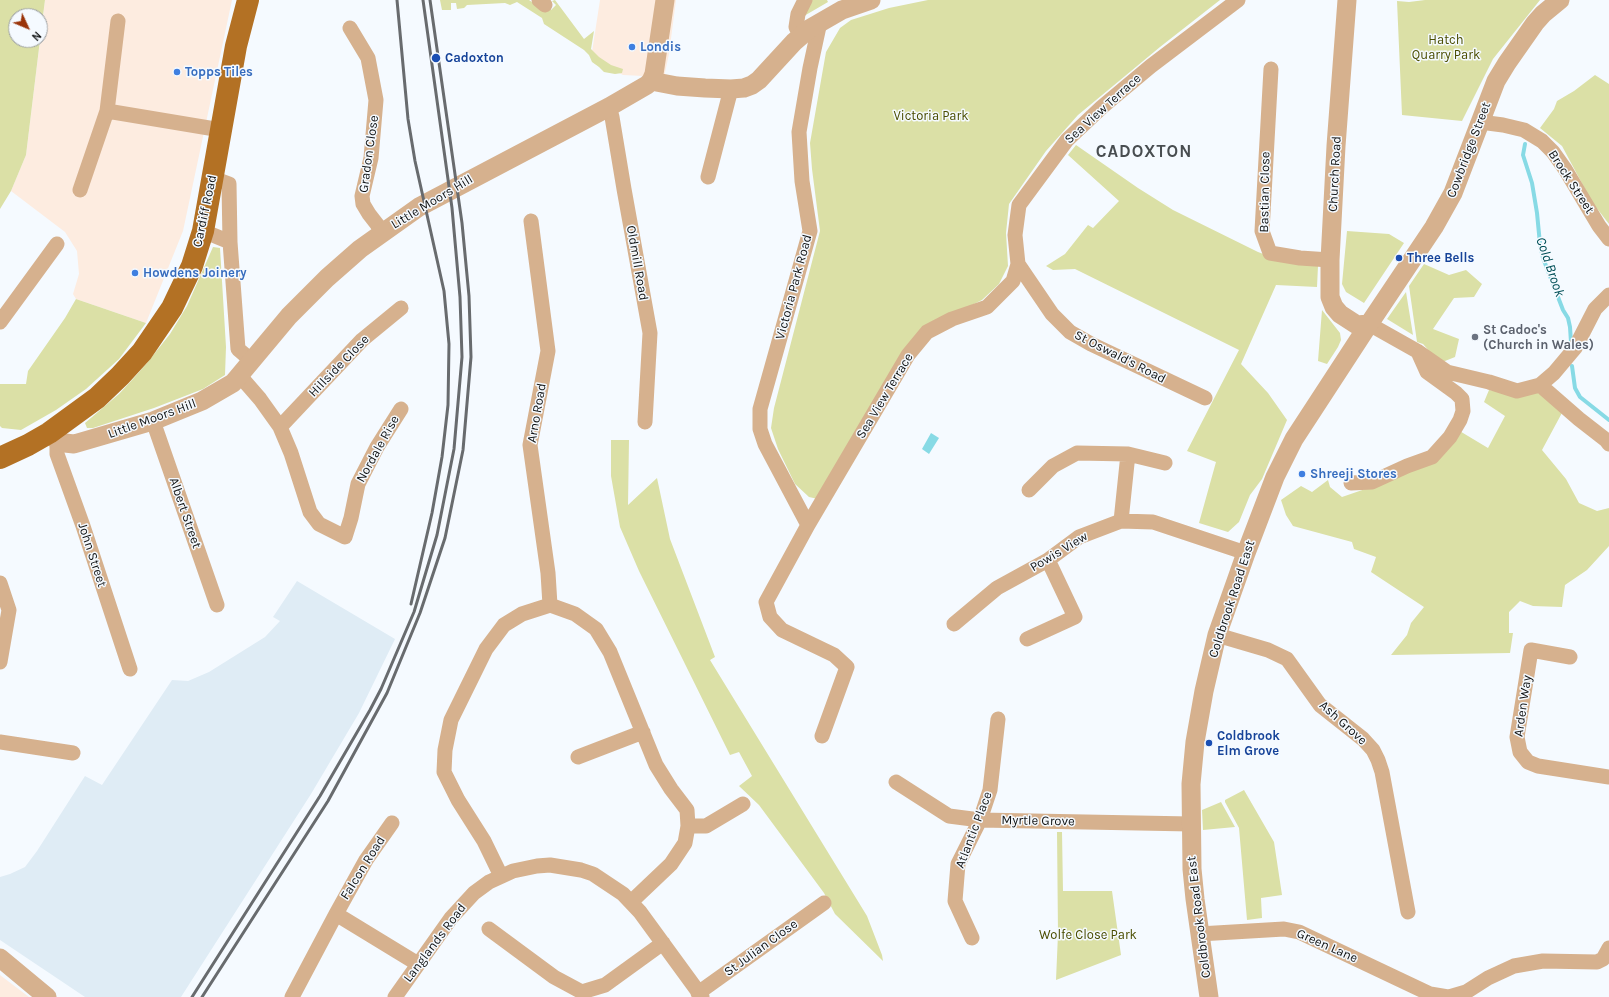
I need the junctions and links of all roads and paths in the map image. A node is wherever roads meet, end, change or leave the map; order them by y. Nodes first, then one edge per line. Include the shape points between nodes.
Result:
1 (248, 0) edge
2 (665, 0) edge
3 (805, 0) edge
4 (871, 0) edge
5 (1238, 0) edge
6 (1347, 0) edge
7 (1560, 0) edge
8 (118, 21) dead end
9 (820, 22) junction
10 (350, 28) dead end
11 (801, 36) junction
12 (1271, 69) dead end
13 (651, 81) junction
14 (731, 89) junction
15 (609, 106) junction
16 (107, 111) junction
17 (1480, 122) junction
18 (221, 130) junction
19 (708, 177) dead end
20 (213, 178) junction
21 (80, 190) dead end
22 (532, 221) dead end
23 (203, 231) junction
24 (383, 232) junction
25 (1609, 239) edge
26 (230, 242) junction
27 (57, 244) dead end
28 (1330, 260) junction
29 (1018, 264) junction
30 (1609, 295) edge
31 (401, 308) dead end
32 (0, 322) edge
33 (1369, 324) junction
34 (1417, 351) junction
35 (252, 361) junction
36 (240, 376) junction
37 (1540, 384) junction
38 (1205, 398) dead end
39 (401, 409) dead end
40 (153, 421) junction
41 (645, 422) dead end
42 (280, 427) junction
43 (53, 436) junction
44 (1609, 444) edge
45 (1128, 454) junction
46 (0, 458) edge
47 (1165, 462) dead end
48 (1351, 483) dead end
49 (1029, 490) dead end
50 (1121, 521) junction
51 (808, 525) junction
52 (1246, 553) junction
53 (1048, 560) junction
54 (0, 583) edge
55 (216, 605) dead end
56 (550, 605) junction
57 (954, 624) dead end
58 (1217, 635) junction
59 (1027, 639) dead end
60 (1570, 657) dead end
61 (0, 662) edge
62 (130, 669) dead end
63 (998, 719) dead end
64 (643, 732) junction
65 (822, 736) dead end
66 (0, 742) edge
67 (73, 753) dead end
68 (578, 757) dead end
69 (1609, 777) edge
70 (896, 782) dead end
71 (743, 804) dead end
72 (980, 820) junction
73 (392, 823) dead end
74 (1191, 824) junction
75 (688, 826) junction
76 (501, 876) junction
77 (631, 902) junction
78 (824, 903) dead end
79 (1408, 912) dead end
80 (336, 914) junction
81 (489, 929) dead end
82 (1200, 934) junction
83 (972, 938) dead end
84 (663, 943) junction
85 (1609, 948) edge
86 (0, 958) edge
87 (418, 964) junction
88 (700, 995) edge
89 (47, 997) edge
90 (292, 997) edge
91 (395, 997) edge
92 (1209, 997) edge
93 (1448, 997) edge

1 - 18 main road, Cardiff Road via 236,46
2 - 13 street
3 - 11 street via 798,14 796,27
4 - 9 street via 853,5
5 - 29 street, Sea View Terrace via 1140,75 1067,140 1019,205 1015,235
6 - 28 street, Church Road
7 - 17 street, Cowbridge Street via 1543,14 1507,63 1496,81
8 - 16 street
9 - 11 street
9 - 51 street, Victoria Park Road via 799,132 802,181 810,231 760,409 760,429 765,444
10 - 24 street, Gradon Close via 368,58 376,100 371,158 362,196 368,214
11 - 14 street via 759,80 744,88
12 - 28 street, Bastian Close via 1262,231 1270,253
13 - 14 street via 677,86
13 - 15 street, Little Moors Hill
14 - 19 street
15 - 24 street, Little Moors Hill via 439,195
15 - 41 street, Oldmill Road via 650,333
16 - 18 street
16 - 21 street
17 - 25 street, Brock Street via 1524,130 1542,141 1565,169
17 - 33 street, Cowbridge Street via 1454,194
18 - 20 main road, Cardiff Road
20 - 23 main road, Cardiff Road
20 - 26 street via 229,184
22 - 56 street, Arno Road via 548,351 530,444
23 - 26 street
23 - 43 main road, Cardiff Road via 183,289 159,329 120,376
24 - 35 street, Little Moors Hill via 327,278 289,316
26 - 35 street via 238,349
27 - 32 street
28 - 33 street, Church Road via 1330,297 1334,307 1357,325
29 - 38 street, St Oswald's Road via 1052,314 1070,332
29 - 51 street, Sea View Terrace via 1012,281 987,307 952,319 928,332 908,355
30 - 37 street via 1595,309 1575,348 1554,373
31 - 42 street, Hillside Close via 362,340
33 - 34 street
33 - 52 street, Coldbrook Road East via 1294,439 1275,477
34 - 37 street via 1446,372 1517,391
34 - 48 street via 1427,372 1462,399 1463,411 1460,420 1450,437 1432,458 1372,482
35 - 36 street, Little Moors Hill
36 - 40 street, Little Moors Hill via 226,388 202,401
36 - 42 street
37 - 44 street
39 - 42 street, Nordale Rise via 358,484 345,537 319,524 310,512
40 - 43 street, Little Moors Hill via 74,444 65,444
40 - 55 street, Albert Street
43 - 46 main road, Cardiff Road
43 - 62 street, John Street
45 - 47 street
45 - 49 street via 1077,453 1053,466
45 - 50 street
50 - 52 street, Powis View via 1153,522
50 - 53 street, Powis View via 1078,538
51 - 65 street, Sea View Terrace via 766,602 770,617 782,630 834,655 847,667
52 - 58 street, Coldbrook Road East
53 - 57 street, Powis View via 997,588
53 - 59 street via 1075,617
54 - 61 street via 9,610
56 - 64 street via 575,614 596,629 610,652
56 - 76 street via 522,614 504,625 486,649 451,720 445,750 444,772
58 - 74 street, Coldbrook Road East via 1195,742
58 - 79 street, Ash Grove via 1268,650 1287,659 1320,706 1363,739 1373,750 1382,772
60 - 69 street, Arden Way via 1531,650 1517,737 1520,752 1528,762 1538,766
63 - 72 street, Atlantic Place via 990,790
64 - 68 street
64 - 75 street via 656,765 686,810
66 - 67 street
70 - 72 street, Myrtle Grove via 949,816
71 - 75 street via 706,826
72 - 74 street, Myrtle Grove
72 - 83 street, Atlantic Place via 958,864 956,886 955,901
73 - 80 street, Falcon Road via 366,860
74 - 82 street, Coldbrook Road East via 1192,870
75 - 77 street via 685,843 671,864
76 - 77 street, Langlands Road via 537,866 569,868 593,874
76 - 87 street, Langlands Road via 474,893 460,907
77 - 84 street, Langlands Road
78 - 88 street, St Julian Close
80 - 87 street, Falcon Road
80 - 90 street, Falcon Road
81 - 84 street via 554,977 582,992 605,985
82 - 92 street, Coldbrook Road East
82 - 93 street, Green Lane via 1284,929 1299,932 1430,994
84 - 88 street, Langlands Road
85 - 93 street, Green Lane via 1603,959 1597,962 1543,961 1514,966 1466,992
86 - 89 street
87 - 91 street, Langlands Road

